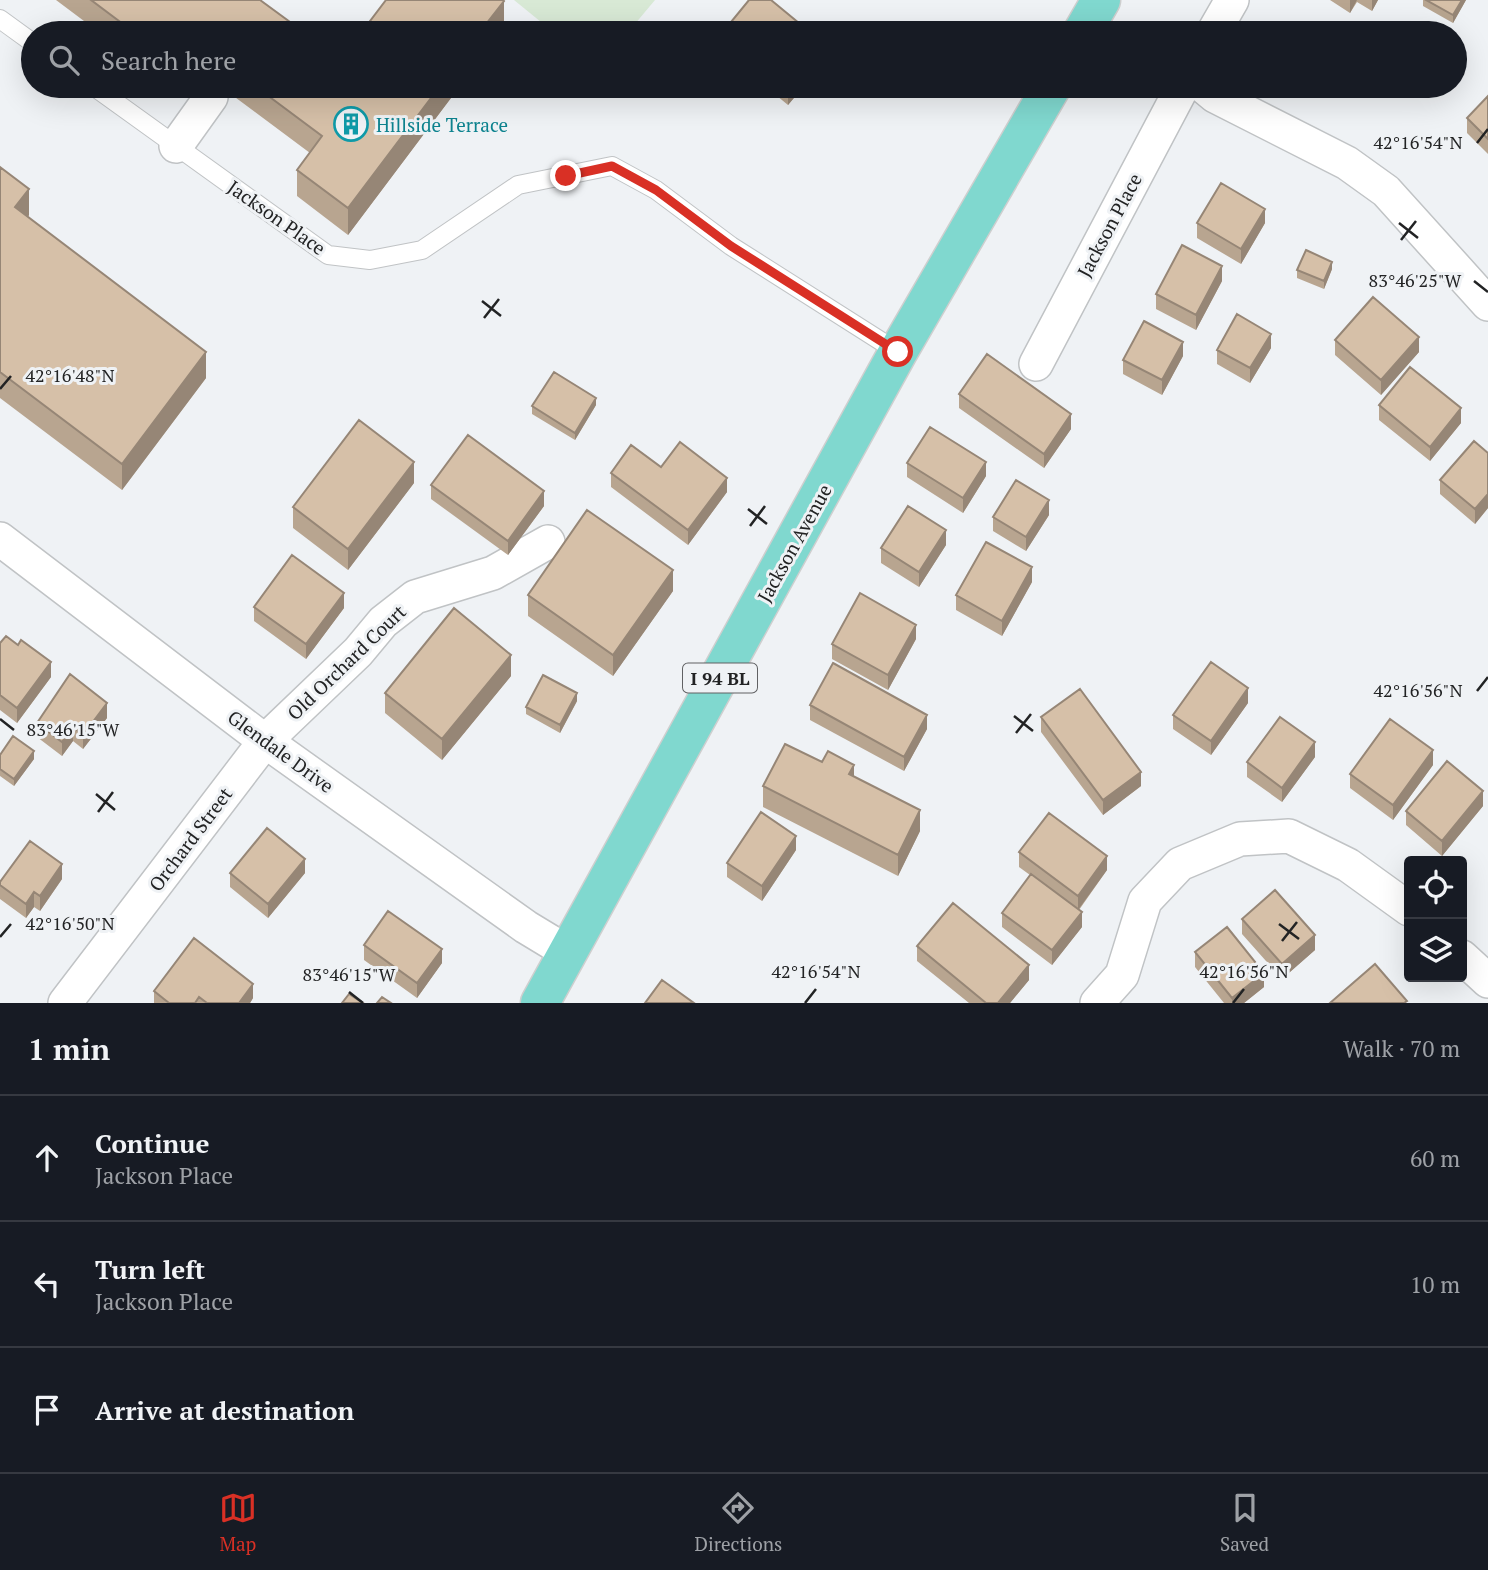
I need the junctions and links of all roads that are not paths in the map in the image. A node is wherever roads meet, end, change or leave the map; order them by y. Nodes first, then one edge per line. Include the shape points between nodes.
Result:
1 (1232, 0) edge
2 (0, 19) edge
3 (1220, 21) edge
4 (21, 34) edge
5 (110, 98) edge
6 (210, 98) edge
7 (1045, 98) edge
8 (1177, 98) edge
9 (1219, 98) edge
10 (176, 146) junction
11 (1488, 304) edge
12 (898, 352) junction
13 (1036, 364) dead end
14 (0, 539) edge
15 (548, 542) dead end
16 (265, 741) junction
17 (1404, 905) edge
18 (569, 953) junction
19 (1467, 962) edge
20 (1488, 981) edge
21 (65, 1003) edge
22 (540, 1003) edge
23 (1097, 1003) edge

1 - 3 street
2 - 4 lane
5 - 10 lane, Jackson Place
6 - 10 street
7 - 12 main road, Jackson Avenue / I 94 BL
8 - 13 street, Jackson Place
9 - 11 street via 1347,163 1386,191
10 - 12 lane, Jackson Place via 328,255 370,260 422,250 518,186 612,166 656,190 731,246
12 - 18 main road, Jackson Avenue / I 94 BL
14 - 16 street, Glendale Drive
15 - 16 street, Old Orchard Court via 493,573 415,597 383,622
16 - 18 street, Glendale Drive
16 - 21 street, Orchard Street
17 - 23 street via 1348,864 1289,836 1240,839 1180,864 1145,901 1122,975
18 - 22 main road, Jackson Avenue / I 94 BL
19 - 20 street

